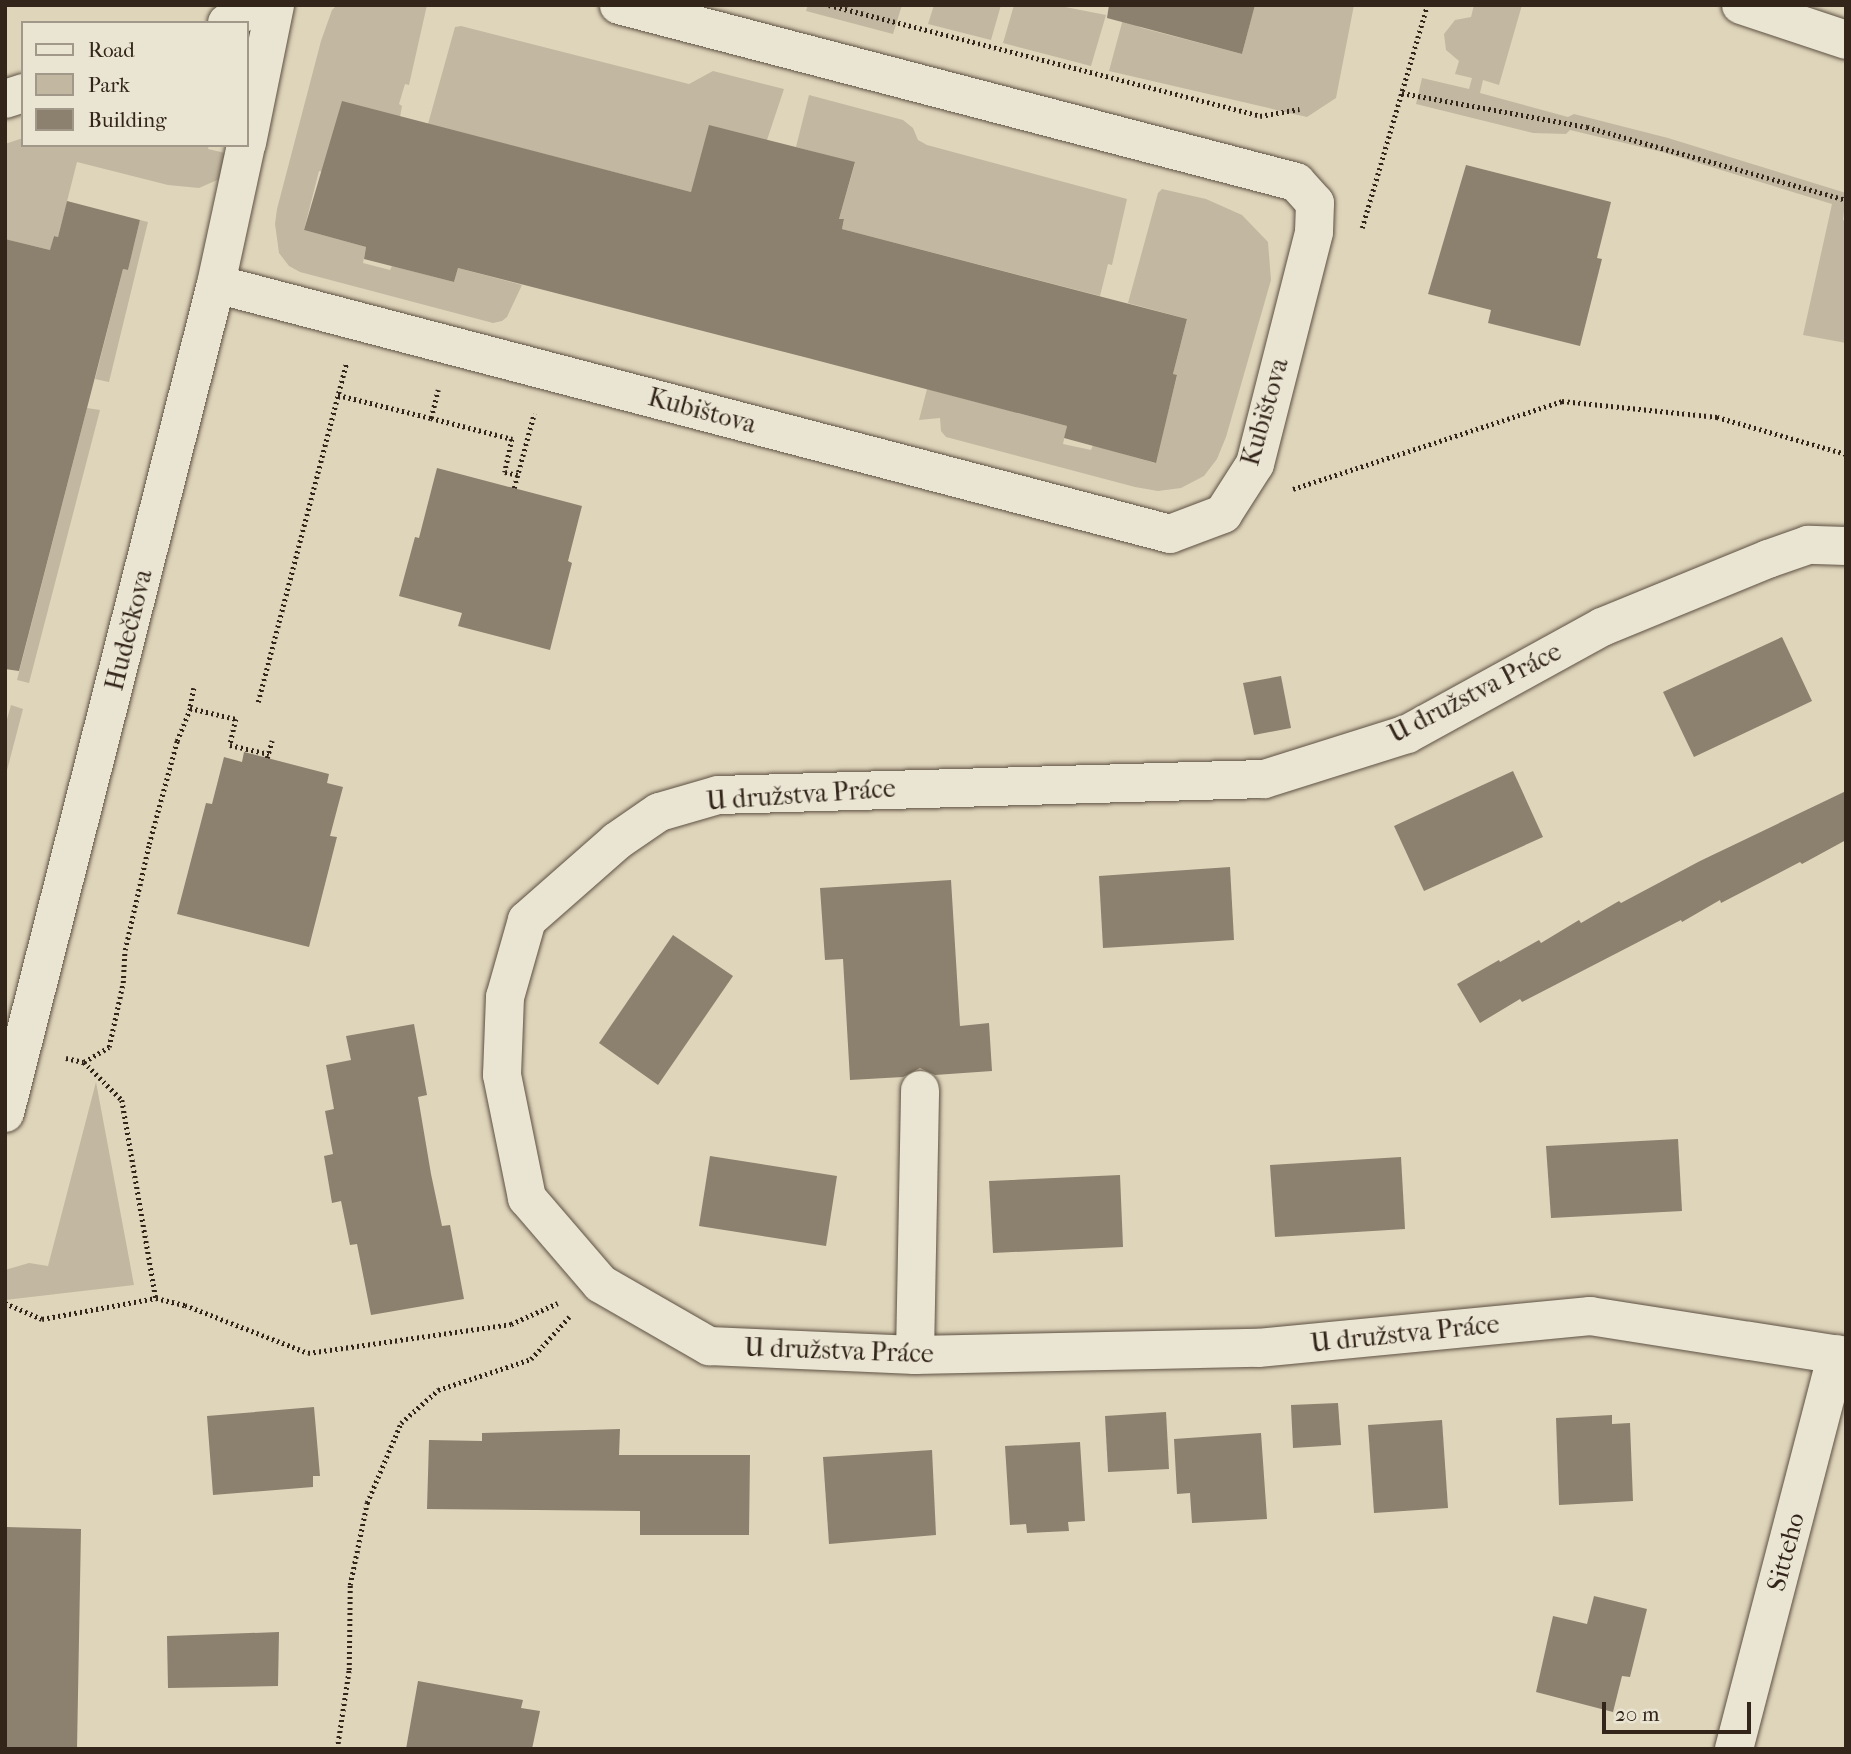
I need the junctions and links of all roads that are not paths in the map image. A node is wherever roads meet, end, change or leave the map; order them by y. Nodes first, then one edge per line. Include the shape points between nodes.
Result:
1 (254, 5) edge
2 (275, 5) edge
3 (619, 5) edge
4 (1741, 5) edge
5 (230, 21) edge
6 (1846, 40) edge
7 (248, 134) edge
8 (245, 147) edge
9 (216, 284) junction
10 (1846, 546) edge
11 (920, 1090) dead end
12 (5, 1113) edge
13 (915, 1355) junction
14 (1843, 1356) edge
15 (1734, 1749) edge

1 - 5 street
2 - 7 street, Hudečkova
3 - 9 street, Kubištova via 1296,182 1315,203 1314,232 1255,464 1223,514 1170,534
4 - 6 street
8 - 9 street, Hudečkova
9 - 12 street, Hudečkova
10 - 13 street, U družstva Práce via 1808,545 1768,559 1602,627 1407,734 1264,779 718,795 659,812 617,841 527,920 505,998 502,1075 527,1198 601,1283 709,1346
11 - 13 street
13 - 14 street, U družstva Práce via 1258,1348 1590,1316
14 - 15 street, Sitteho

